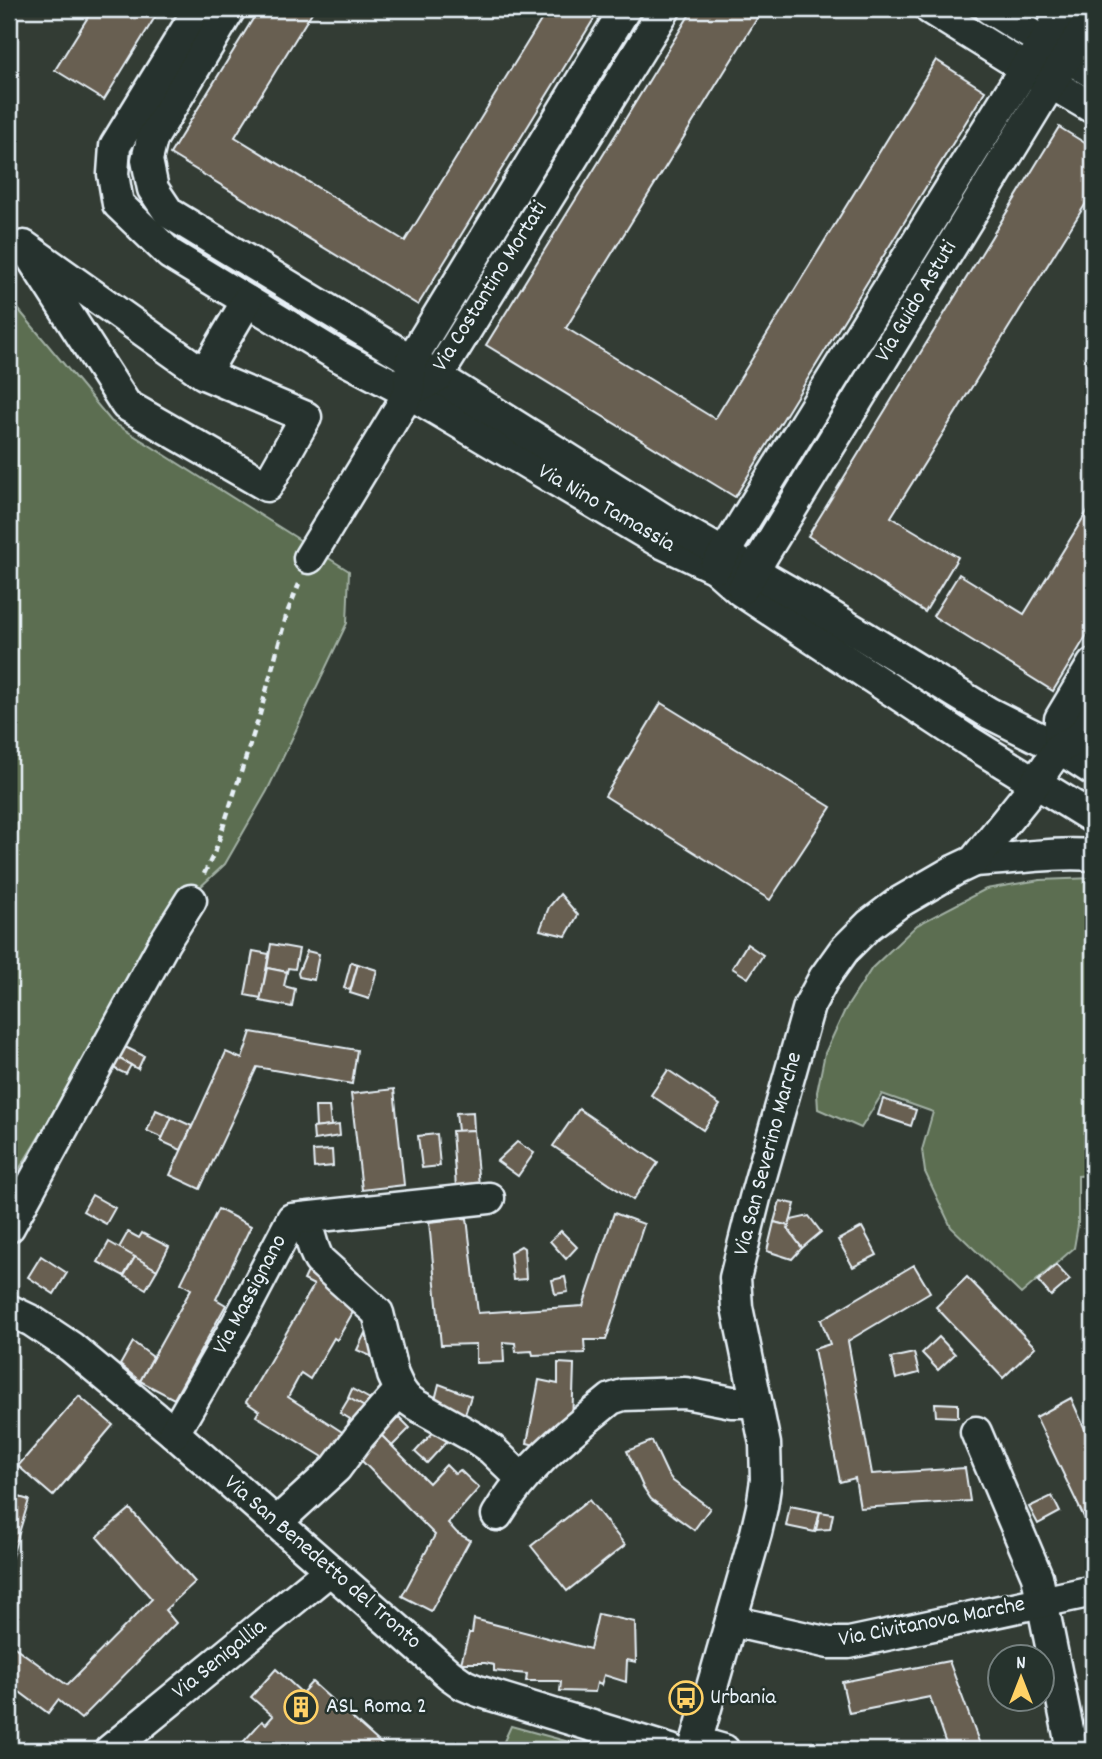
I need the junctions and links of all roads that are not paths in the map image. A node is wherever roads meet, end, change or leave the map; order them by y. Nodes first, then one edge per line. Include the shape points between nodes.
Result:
1 (199, 9) edge
2 (230, 9) edge
3 (625, 9) edge
4 (665, 9) edge
5 (930, 9) edge
6 (990, 9) edge
7 (1065, 9) edge
8 (1093, 14) edge
9 (1056, 50) junction
10 (1093, 73) edge
11 (1038, 75) junction
12 (1093, 108) edge
13 (247, 300) junction
14 (411, 360) junction
15 (204, 374) junction
16 (437, 377) junction
17 (409, 393) junction
18 (309, 558) road end
19 (720, 561) junction
20 (748, 581) junction
21 (1093, 664) edge
22 (1093, 718) edge
23 (1059, 748) junction
24 (1093, 770) edge
25 (1037, 782) junction
26 (1093, 818) edge
27 (1093, 855) edge
28 (974, 861) junction
29 (191, 901) road end
30 (489, 1198) dead end
31 (303, 1218) junction
32 (9, 1227) edge
33 (9, 1310) edge
34 (400, 1390) junction
35 (757, 1402) junction
36 (976, 1432) dead end
37 (174, 1433) junction
38 (522, 1479) junction
39 (497, 1515) dead end
40 (276, 1523) junction
41 (330, 1570) junction
42 (1093, 1591) edge
43 (1044, 1602) junction
44 (731, 1621) junction
45 (696, 1748) edge
46 (110, 1750) edge
47 (1072, 1750) edge

1 - 13 street, Via Nino Tamassia via 115,145 113,174 118,204 170,254
2 - 14 street, Via Nino Tamassia via 152,139 147,160 153,189 169,213
3 - 14 street, Via Costantino Mortati
4 - 16 street, Via Costantino Mortati
5 - 11 street
6 - 9 street
7 - 9 street, Via Guido Astuti
8 - 9 street, Via Guido Astuti
9 - 10 street
9 - 11 street, Via Guido Astuti
11 - 12 street
11 - 19 street, Via Guido Astuti
11 - 20 street, Via Guido Astuti
13 - 15 street
13 - 17 street, Via Nino Tamassia
14 - 16 street, Via Nino Tamassia
14 - 17 street, Via Costantino Mortati
15 - 15 street via 92,294 24,246 126,405 267,486 306,417
16 - 17 street, Via Costantino Mortati
16 - 19 street, Via Nino Tamassia via 670,523
17 - 18 street
17 - 19 street, Via Nino Tamassia via 660,542
19 - 20 street, Via Nino Tamassia
20 - 23 street, Via Nino Tamassia
20 - 25 street, Via Nino Tamassia via 970,741
21 - 23 street via 1060,719
22 - 23 street via 1081,737
23 - 24 street, Via Nino Tamassia
23 - 25 street, Via San Severino Marche
25 - 26 street, Via Nino Tamassia
25 - 28 street, Via San Severino Marche
27 - 28 street
28 - 35 street, Via San Severino Marche via 898,903 869,925 844,950 810,1006 735,1278
29 - 32 street
30 - 31 street, Via Massignano
31 - 34 street via 319,1260 378,1312
31 - 37 street, Via Massignano via 292,1219
33 - 37 street, Via San Benedetto del Tronto via 71,1347
34 - 38 street via 416,1405 491,1449
34 - 40 street via 336,1468
35 - 38 street via 685,1393 623,1395 611,1399 553,1446
35 - 44 street, Via San Severino Marche via 766,1480
36 - 43 street
37 - 40 street, Via San Benedetto del Tronto
38 - 39 street
40 - 41 street, Via San Benedetto del Tronto
41 - 45 street, Via San Benedetto del Tronto via 464,1685
41 - 46 street, Via Senigallia
42 - 43 street, Via Civitanova Marche
43 - 44 street, Via Civitanova Marche via 849,1643 829,1643
43 - 47 street
44 - 45 street, Via San Severino Marche

